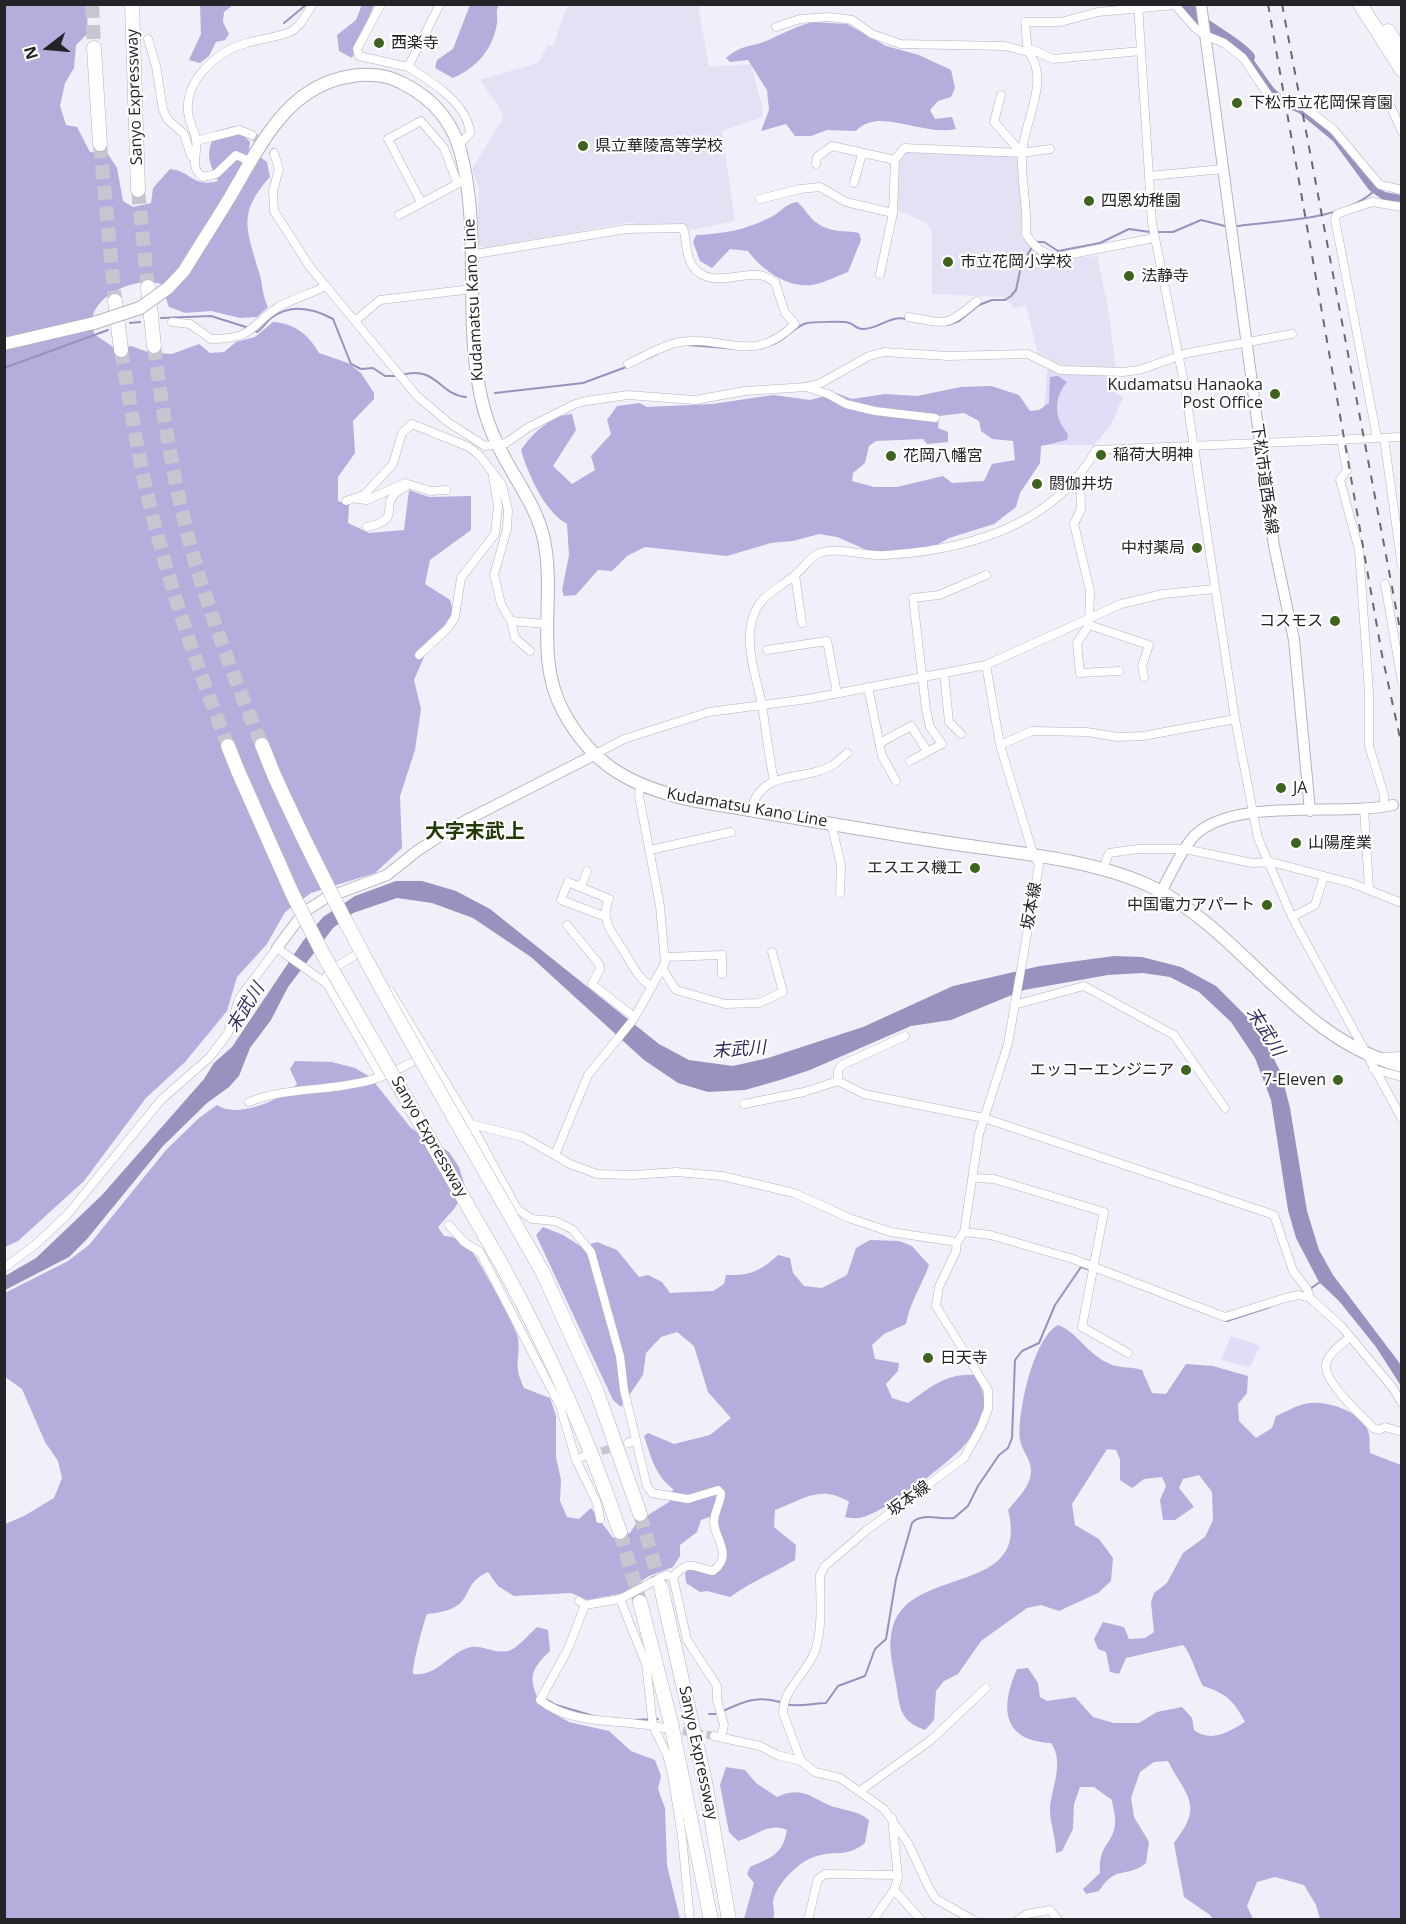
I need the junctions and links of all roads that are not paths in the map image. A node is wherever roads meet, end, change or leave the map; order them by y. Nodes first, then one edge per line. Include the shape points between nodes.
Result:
1 (132, 4) edge
2 (313, 4) edge
3 (381, 4) edge
4 (440, 4) edge
5 (1360, 4) edge
6 (1370, 4) edge
7 (1138, 6) edge
8 (1202, 10) edge
9 (776, 27) dead end
10 (1204, 33) junction
11 (148, 39) dead end
12 (94, 48) tunnel mouth
13 (1027, 51) junction
14 (1141, 51) junction
15 (1401, 53) edge
16 (408, 67) junction
17 (1401, 70) edge
18 (1001, 94) dead end
19 (1387, 98) dead end
20 (1274, 102) dead end
21 (1298, 102) dead end
22 (1401, 132) edge
23 (252, 135) tunnel mouth
24 (196, 141) junction
25 (100, 144) tunnel mouth
26 (459, 145) junction
27 (1050, 149) dead end
28 (274, 153) dead end
29 (1022, 153) junction
30 (862, 154) junction
31 (194, 158) junction
32 (895, 160) junction
33 (251, 162) junction
34 (816, 164) dead end
35 (1223, 169) junction
36 (1149, 176) junction
37 (462, 182) junction
38 (854, 183) dead end
39 (138, 190) tunnel mouth
40 (1401, 190) edge
41 (760, 199) dead end
42 (421, 202) junction
43 (1401, 207) edge
44 (893, 213) junction
45 (399, 215) dead end
46 (1155, 238) junction
47 (471, 255) junction
48 (879, 274) dead end
49 (326, 286) junction
50 (148, 287) tunnel mouth
51 (472, 289) junction
52 (115, 301) tunnel mouth
53 (977, 301) dead end
54 (909, 317) dead end
55 (172, 321) dead end
56 (355, 321) junction
57 (1292, 334) dead end
58 (1245, 341) junction
59 (4, 344) edge
60 (154, 346) tunnel mouth
61 (121, 350) tunnel mouth
62 (1179, 356) junction
63 (628, 364) dead end
64 (806, 387) junction
65 (934, 418) dead end
66 (1401, 437) edge
67 (1380, 438) junction
68 (1341, 439) junction
69 (1259, 442) junction
70 (492, 446) junction
71 (1193, 446) junction
72 (480, 456) junction
73 (494, 475) junction
74 (1080, 476) junction
75 (408, 484) junction
76 (446, 490) dead end
77 (356, 498) junction
78 (346, 501) dead end
79 (367, 527) dead end
80 (1401, 567) edge
81 (986, 574) dead end
82 (795, 575) junction
83 (1385, 584) dead end
84 (1215, 589) junction
85 (511, 621) junction
86 (1089, 622) junction
87 (802, 623) dead end
88 (546, 624) junction
89 (766, 650) dead end
90 (530, 651) dead end
91 (419, 655) dead end
92 (986, 665) junction
93 (1119, 671) dead end
94 (944, 673) junction
95 (921, 677) junction
96 (1144, 677) dead end
97 (1401, 682) edge
98 (868, 687) junction
99 (837, 693) junction
100 (762, 706) junction
101 (1235, 719) junction
102 (961, 734) dead end
103 (880, 743) junction
104 (1000, 745) junction
105 (228, 746) tunnel mouth
106 (262, 746) tunnel mouth
107 (927, 752) junction
108 (847, 753) dead end
109 (594, 755) junction
110 (910, 761) dead end
111 (896, 781) dead end
112 (774, 782) junction
113 (640, 786) junction
114 (1389, 806) joint
115 (1365, 808) junction
116 (751, 810) junction
117 (1310, 811) junction
118 (1253, 813) junction
119 (831, 824) junction
120 (731, 832) dead end
121 (1185, 849) junction
122 (650, 850) junction
123 (1035, 857) junction
124 (1267, 862) junction
125 (1103, 869) junction
126 (587, 872) dead end
127 (1324, 876) junction
128 (581, 887) junction
129 (1369, 888) junction
130 (1161, 892) junction
131 (840, 893) dead end
132 (1401, 903) edge
133 (606, 917) junction
134 (1292, 917) junction
135 (567, 925) dead end
136 (282, 951) junction
137 (772, 951) dead end
138 (666, 957) junction
139 (663, 970) junction
140 (722, 974) dead end
141 (324, 981) junction
142 (652, 987) junction
143 (1015, 1003) junction
144 (634, 1019) junction
145 (905, 1036) dead end
146 (429, 1054) junction
147 (1401, 1056) edge
148 (1371, 1060) junction
149 (1401, 1066) edge
150 (381, 1077) junction
151 (1401, 1077) edge
152 (838, 1081) junction
153 (249, 1102) dead end
154 (744, 1104) dead end
155 (1225, 1108) dead end
156 (984, 1118) junction
157 (1401, 1119) edge
158 (471, 1124) junction
159 (555, 1155) junction
160 (973, 1178) junction
161 (449, 1225) dead end
162 (964, 1232) junction
163 (957, 1242) junction
164 (4, 1268) edge
165 (1092, 1269) junction
166 (1309, 1293) junction
167 (1350, 1337) junction
168 (1128, 1353) dead end
169 (1401, 1403) edge
170 (1401, 1432) edge
171 (639, 1514) tunnel mouth
172 (600, 1519) dead end
173 (620, 1532) tunnel mouth
174 (673, 1577) junction
175 (661, 1587) tunnel mouth
176 (620, 1599) junction
177 (640, 1602) tunnel mouth
178 (986, 1688) dead end
179 (653, 1721) junction
180 (664, 1728) tunnel mouth
181 (801, 1761) junction
182 (860, 1791) junction
183 (892, 1818) junction
184 (898, 1875) junction
185 (894, 1890) junction
186 (690, 1920) edge
187 (711, 1920) edge
188 (729, 1920) edge
189 (808, 1920) edge
190 (873, 1920) edge
191 (921, 1920) edge
192 (973, 1920) edge
193 (1018, 1920) edge
194 (1058, 1920) edge

1 - 39 highway, Sanyo Expressway
2 - 24 street via 292,31 228,50 200,75 189,98 188,111
3 - 16 street via 357,49 359,56
4 - 16 street
5 - 17 highway
6 - 15 highway
7 - 10 street via 1175,5
7 - 13 street via 1061,22 1025,22
7 - 14 street
8 - 10 street, 下松市道西条線
9 - 13 street via 800,19 830,17 852,20 872,34 900,44 1005,46
10 - 20 street via 1243,58
10 - 35 street, 下松市道西条線
11 - 31 street via 163,110 184,134
12 - 25 highway
13 - 14 street via 1031,49 1053,59
13 - 29 street via 1035,67 1036,82
14 - 36 street
16 - 26 street via 433,84 465,115 470,133
18 - 29 street via 994,122
19 - 22 street
21 - 40 street via 1334,130 1380,185
23 - 24 street via 239,130
24 - 31 street
26 - 33 main road, Kudamatsu Kano Line via 441,113 417,90 388,78 360,74 324,82 307,92 274,123
26 - 37 main road, Kudamatsu Kano Line
27 - 29 street
28 - 49 street via 279,169 272,199 274,211
29 - 32 street via 903,148
29 - 46 street via 1026,234 1033,244 1057,257
30 - 32 street
30 - 34 street via 832,146 817,157
30 - 38 street
31 - 33 street via 197,173 203,177 216,174 236,155
32 - 44 street
33 - 59 main road, Kudamatsu Kano Line, bridge via 184,271 168,288 140,308
35 - 36 street
35 - 58 street, 下松市道西条線
36 - 46 street
37 - 42 street
37 - 42 street via 444,148 421,121 388,139
37 - 47 main road, Kudamatsu Kano Line
41 - 44 street via 820,187 846,202
42 - 45 street
43 - 67 street via 1372,202 1337,214 1335,219
44 - 48 street
46 - 62 street
47 - 51 main road, Kudamatsu Kano Line
47 - 63 street via 626,229 683,228 693,267 701,274 731,280 755,274 768,279 778,287 785,313 795,324 782,336 759,345 745,348 680,342
49 - 55 street via 277,308 242,335 211,339 190,324
49 - 56 street
50 - 60 highway
51 - 56 street via 380,300
51 - 70 main road, Kudamatsu Kano Line via 478,383
52 - 61 highway
53 - 54 street via 949,322
56 - 70 street via 417,396 449,423
57 - 58 street
58 - 62 street
58 - 69 street, 下松市道西条線
62 - 64 street via 1134,371 1088,373 1060,370 1028,354 948,357 884,352
62 - 71 street
64 - 65 street via 846,404
64 - 70 street via 745,391 695,400 628,395 586,401
66 - 67 street
67 - 68 street
67 - 80 street
68 - 69 street
68 - 114 street via 1347,470 1340,480 1359,550 1369,746
69 - 71 street
69 - 117 street, 下松市道西条線 via 1274,546 1294,640
70 - 72 street
70 - 88 main road, Kudamatsu Kano Line via 537,515 544,538
71 - 74 street via 1096,450
71 - 84 street
72 - 73 street
72 - 77 street via 469,447 412,424 402,433 393,464 372,488
73 - 85 street via 506,495 508,510 506,541 494,575 501,604
73 - 91 street via 498,506 495,534 461,578 455,618
74 - 82 street via 1033,514 988,538 886,555 820,553
74 - 86 street via 1081,508 1074,524 1090,591
75 - 76 street via 430,491
75 - 77 street via 367,500
75 - 79 street via 394,496 389,516 380,524
77 - 78 street
81 - 95 street via 939,595 913,598
82 - 87 street
82 - 100 street via 769,591 751,626 754,670
83 - 97 street
84 - 86 street via 1144,597 1121,604
84 - 101 street
85 - 88 street
85 - 90 street via 515,638
86 - 92 street
86 - 93 street via 1077,643 1080,673
86 - 96 street via 1149,645 1142,666
88 - 109 main road, Kudamatsu Kano Line via 554,689 563,711
89 - 99 street via 827,641
92 - 94 street
92 - 104 street, 坂本線
94 - 95 street
94 - 102 street via 949,722
95 - 98 street
95 - 107 street via 930,727 942,744
98 - 99 street
98 - 103 street
99 - 100 street
100 - 109 street via 709,711 624,740
100 - 112 street
101 - 104 street via 1143,736 1032,731
101 - 118 street
103 - 107 street via 911,726
103 - 111 street via 882,756
104 - 123 street, 坂本線
105 - 173 highway, Sanyo Expressway, bridge via 324,956 544,1344 577,1416
106 - 171 highway, Sanyo Expressway, bridge via 326,887 543,1273 597,1392
107 - 110 street
108 - 112 street via 832,766
109 - 113 main road, Kudamatsu Kano Line
109 - 136 street via 455,826 387,875 327,898 304,912
112 - 116 street via 759,792
113 - 116 main road, Kudamatsu Kano Line
113 - 122 street
114 - 115 street
115 - 117 street
115 - 129 street
116 - 119 main road, Kudamatsu Kano Line
117 - 118 street
118 - 121 street via 1217,820
118 - 124 street
119 - 123 main road, Kudamatsu Kano Line
119 - 131 street via 840,855
120 - 122 street
121 - 124 street via 1252,863
121 - 125 street via 1109,853
121 - 130 street
122 - 138 street
123 - 125 main road, Kudamatsu Kano Line
123 - 143 street, 坂本線 via 1039,865
124 - 127 street
124 - 134 street
125 - 130 main road, Kudamatsu Kano Line
126 - 128 street
127 - 129 street
127 - 134 street via 1315,905
128 - 133 street via 609,899
128 - 133 street via 568,882 561,900
129 - 132 street
130 - 148 main road, Kudamatsu Kano Line via 1225,938 1306,1017
133 - 142 street via 608,929 632,967
134 - 148 street
135 - 144 street via 599,964 592,984
136 - 141 street
136 - 164 street via 239,999 228,1033 210,1057 161,1100 67,1215
137 - 139 street via 783,992 759,1003 725,1004 681,993
138 - 139 street
138 - 140 street via 722,955
139 - 142 street
141 - 146 street via 329,971 367,949
141 - 150 street
142 - 144 street
143 - 155 street via 1084,986 1174,1035
143 - 156 street, 坂本線 via 1008,1044
144 - 159 street via 588,1075
145 - 152 street via 842,1065
146 - 150 street
146 - 158 street
147 - 148 street
148 - 149 main road, Kudamatsu Kano Line
148 - 151 street
148 - 157 street
150 - 153 street via 336,1087 269,1094
152 - 154 street
152 - 156 street via 864,1094
156 - 160 street, 坂本線
156 - 166 street via 1274,1215 1293,1271
158 - 159 street via 523,1137
158 - 174 street via 517,1209 532,1219 566,1225 591,1252 620,1356 632,1442 647,1486 652,1493 688,1499 718,1490 721,1493 714,1521 724,1548 718,1568 714,1571 689,1565
159 - 163 street via 597,1174 676,1172 722,1176 794,1193 891,1232
160 - 162 street, 坂本線
160 - 165 street via 994,1179 1104,1212
161 - 172 street via 480,1252 560,1407
162 - 163 street, 坂本線
162 - 165 street via 990,1235
163 - 181 street, 坂本線 via 939,1287 936,1306 988,1390 988,1409 963,1458 867,1530 825,1566 820,1575 817,1643 807,1667 783,1702 783,1713
165 - 166 street via 1225,1317
165 - 168 street via 1082,1327
166 - 167 street
167 - 169 street
167 - 170 street via 1326,1365 1329,1379 1372,1428 1394,1428
174 - 176 street via 666,1575
174 - 181 street via 683,1629 717,1686 724,1725 717,1736
175 - 188 highway, Sanyo Expressway via 699,1752
176 - 179 street via 646,1664
176 - 179 street via 582,1603 568,1649 541,1696 554,1708 598,1721
177 - 187 highway, Sanyo Expressway via 674,1733
178 - 182 street via 931,1740
179 - 180 street
179 - 186 street via 672,1774
181 - 182 street via 815,1772 840,1778
182 - 183 street
183 - 184 street
183 - 192 street via 936,1899
184 - 185 street
184 - 189 street via 825,1874 818,1879
185 - 190 street
185 - 191 street
193 - 194 street via 1027,1914 1050,1910

